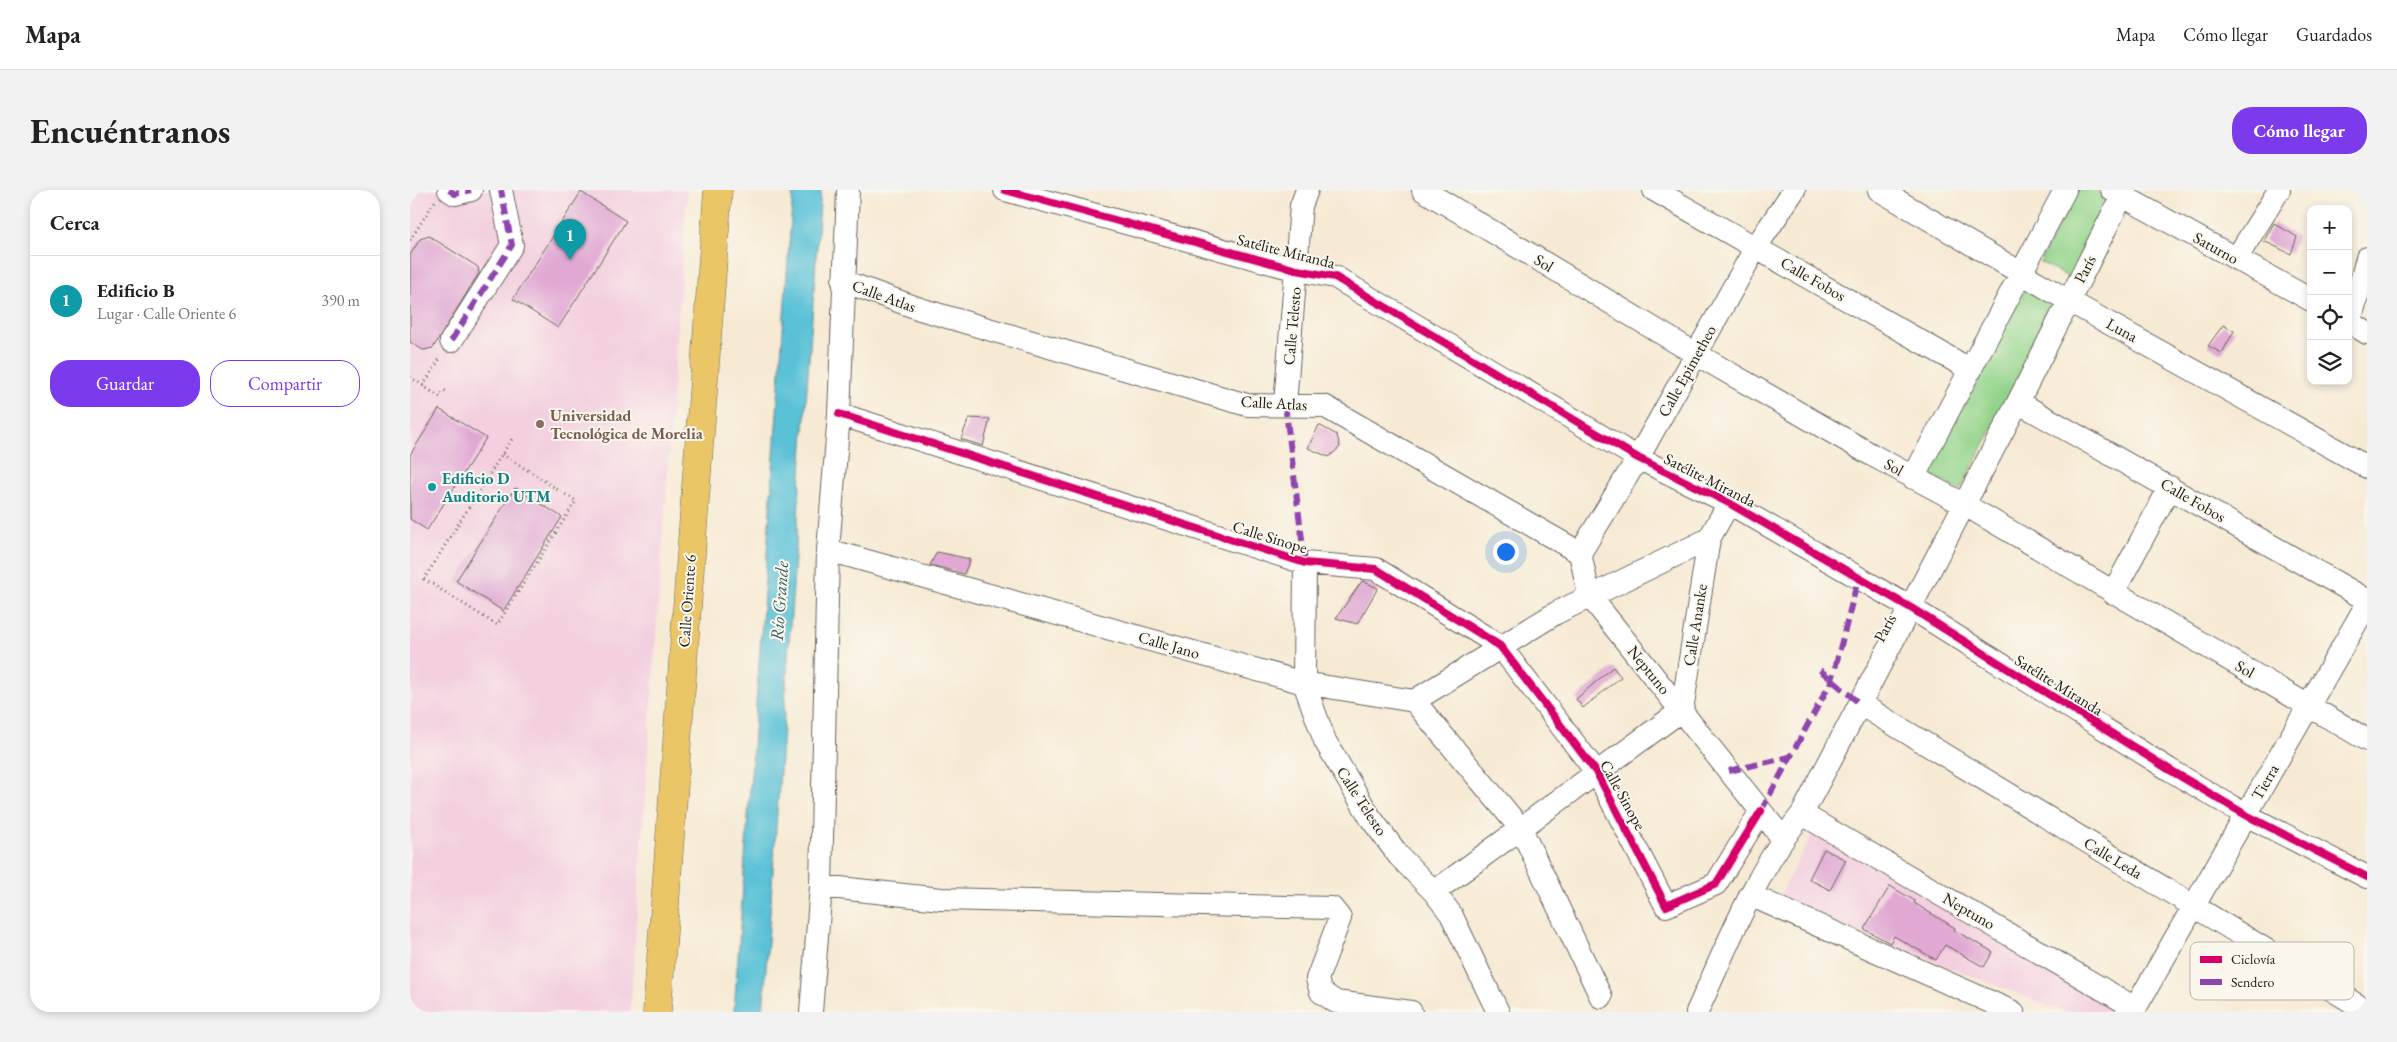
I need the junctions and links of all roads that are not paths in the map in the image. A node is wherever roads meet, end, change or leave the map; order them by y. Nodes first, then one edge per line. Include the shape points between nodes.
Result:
1 (471, 190) edge
2 (501, 190) edge
3 (718, 190) edge
4 (848, 190) edge
5 (1005, 190) edge
6 (1307, 190) edge
7 (1423, 190) edge
8 (1654, 190) edge
9 (1794, 190) edge
10 (1879, 190) edge
11 (2065, 190) edge
12 (2279, 190) edge
13 (2120, 192) edge
14 (443, 194) edge
15 (1756, 247) junction
16 (2367, 258) edge
17 (2236, 259) junction
18 (1297, 270) junction
19 (2021, 272) junction
20 (843, 281) junction
21 (2307, 298) edge
22 (2069, 301) junction
23 (2355, 325) edge
24 (451, 342) road end
25 (1696, 354) junction
26 (1971, 370) junction
27 (2018, 402) junction
28 (1285, 404) junction
29 (839, 414) junction
30 (1638, 458) junction
31 (2367, 467) edge
32 (1914, 478) junction
33 (2170, 487) junction
34 (1729, 504) junction
35 (1964, 505) junction
36 (1709, 539) junction
37 (828, 550) junction
38 (1580, 554) junction
39 (1305, 563) junction
40 (2113, 593) junction
41 (1589, 595) junction
42 (2367, 600) edge
43 (2367, 604) edge
44 (1911, 608) junction
45 (1500, 646) junction
46 (1304, 683) junction
47 (1414, 702) junction
48 (1860, 704) junction
49 (2308, 706) junction
50 (1682, 710) junction
51 (2367, 740) edge
52 (1597, 773) junction
53 (1761, 811) junction
54 (1802, 814) junction
55 (2246, 814) junction
56 (1521, 828) junction
57 (1782, 838) junction
58 (2367, 878) edge
59 (821, 886) junction
60 (1434, 892) junction
61 (1750, 895) junction
62 (2193, 907) junction
63 (2252, 942) edge
64 (1601, 997) dead end
65 (2349, 1000) edge
66 (2134, 1010) edge
67 (2367, 1011) edge
68 (657, 1012) edge
69 (811, 1012) edge
70 (1411, 1012) edge
71 (1498, 1012) edge
72 (1697, 1012) edge
73 (2013, 1012) edge

1 - 14 street
2 - 24 street via 512,245
3 - 68 main road, Calle Oriente 6
4 - 20 street
5 - 18 street, Satélite Miranda
6 - 18 street, Calle Telesto via 1302,206
7 - 25 street, Sol
8 - 15 street, Calle Fobos
9 - 15 street, Calle Epimetheo
10 - 19 street, Luna
11 - 19 street
12 - 17 street
13 - 17 street, Saturno
13 - 22 street, París
15 - 25 street, Calle Epimetheo
15 - 26 street, Calle Fobos
16 - 23 street
17 - 21 street, Saturno
18 - 28 street, Calle Telesto
18 - 30 street, Satélite Miranda via 1335,277
19 - 22 street, Luna
19 - 26 street
20 - 28 street, Calle Atlas via 920,309 1247,404
20 - 29 street
22 - 27 street, París
22 - 31 street, Luna
25 - 30 street, Calle Epimetheo
25 - 32 street, Sol
26 - 32 street
27 - 33 street, Calle Fobos
27 - 35 street, París
28 - 38 street, Calle Atlas via 1324,406
29 - 37 street
29 - 39 street, Calle Sinope
30 - 34 street, Satélite Miranda
30 - 38 street, Calle Epimetheo
32 - 35 street, Sol
33 - 40 street
33 - 42 street, Calle Fobos
34 - 36 street
34 - 44 street, Satélite Miranda
35 - 40 street, Sol
35 - 44 street, París
36 - 41 street
36 - 50 street, Calle Ananke
37 - 46 street, Calle Jano
37 - 59 street
38 - 41 street
39 - 45 street, Calle Sinope via 1376,569
39 - 46 street, Calle Telesto
40 - 49 street, Sol
41 - 45 street
41 - 50 street, Neptuno
43 - 49 street, Tierra
44 - 48 street, París
44 - 55 street, Satélite Miranda
45 - 47 street
45 - 52 street, Calle Sinope
46 - 47 street, Calle Jano
46 - 60 street, Calle Telesto via 1325,741 1370,817 1399,856
47 - 56 street
48 - 54 street, París
48 - 62 street, Calle Leda
49 - 51 street, Sol
49 - 55 street, Tierra
50 - 52 street
50 - 53 street, Neptuno
52 - 53 street, Calle Sinope via 1666,906 1716,884
52 - 56 street
53 - 57 street, Neptuno
54 - 57 street, París
54 - 66 street, Neptuno
55 - 58 street, Satélite Miranda
55 - 62 street, Tierra
56 - 60 street
56 - 64 street
57 - 61 street, París
59 - 69 street
59 - 70 street via 941,899 1332,908 1340,918 1317,979 1321,992 1336,1002
60 - 71 street, Calle Telesto via 1451,914
61 - 72 street, París
61 - 73 street
62 - 63 street, Calle Leda
62 - 66 street, Tierra
65 - 67 street, Calle Leda

